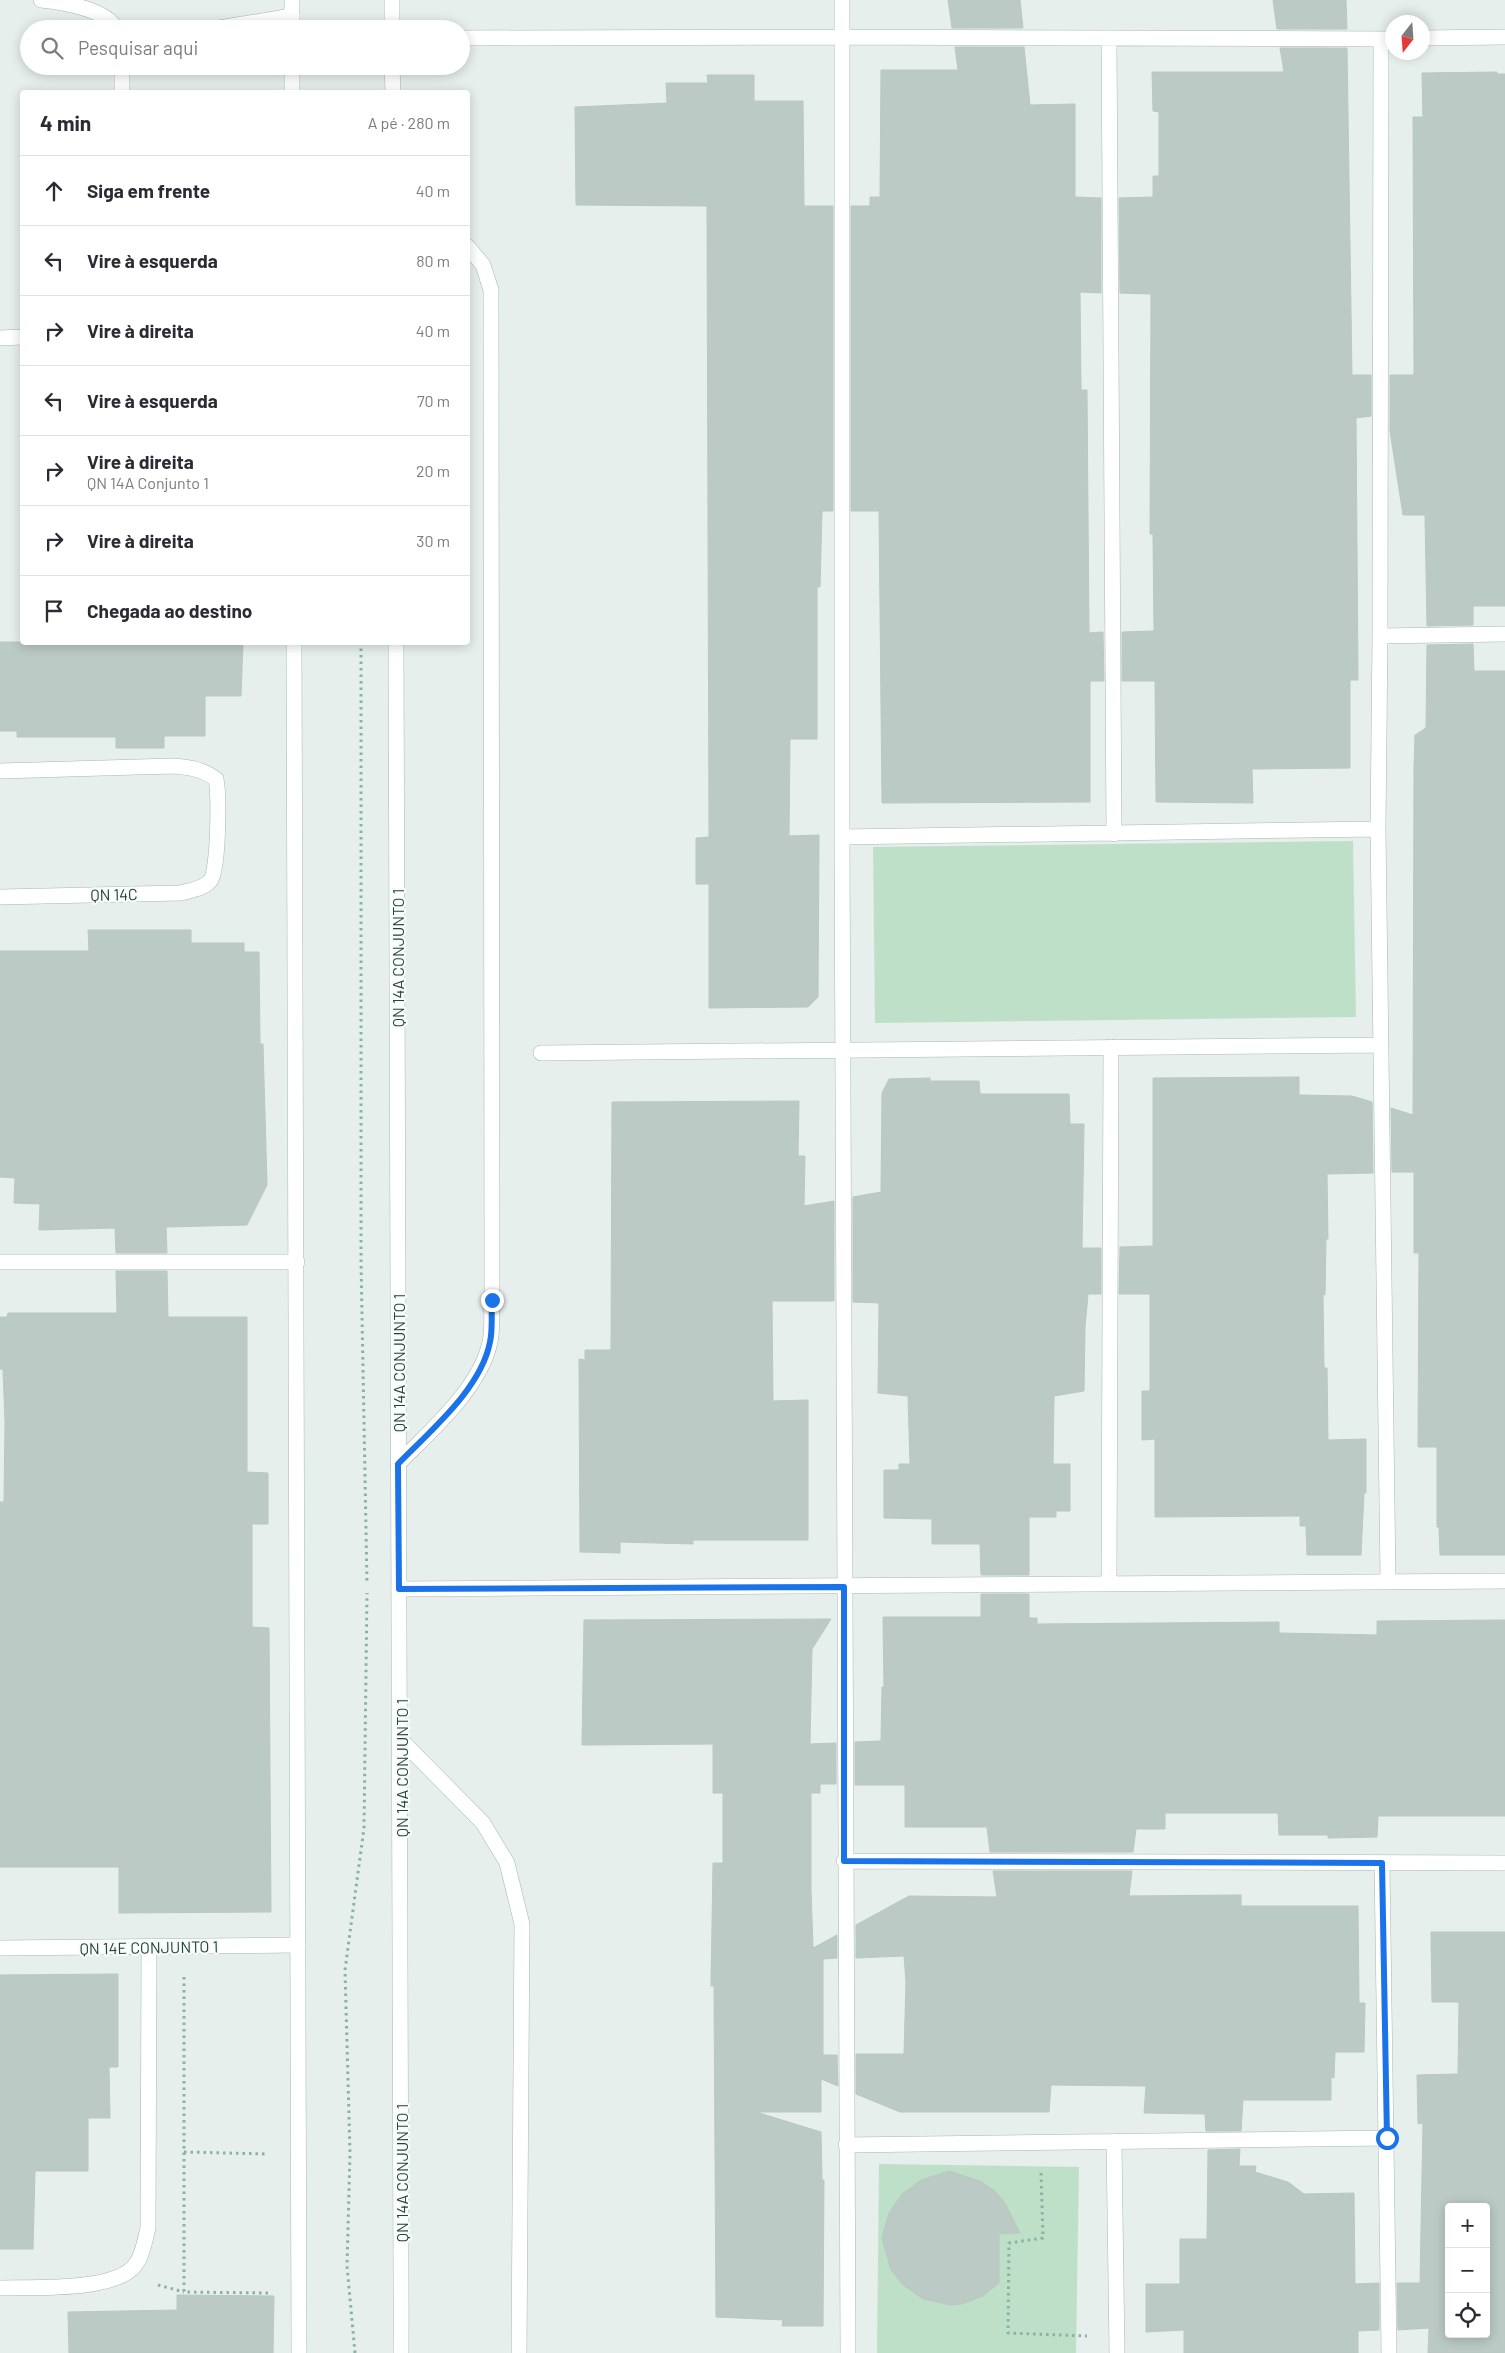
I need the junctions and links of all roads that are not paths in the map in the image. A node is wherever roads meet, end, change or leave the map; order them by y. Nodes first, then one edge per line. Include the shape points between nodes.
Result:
1 (41, 0) edge
2 (292, 0) edge
3 (392, 0) edge
4 (842, 0) edge
5 (107, 20) edge
6 (292, 20) edge
7 (392, 20) edge
8 (842, 36) junction
9 (1505, 37) edge
10 (470, 38) edge
11 (1109, 38) junction
12 (1430, 38) edge
13 (1385, 39) edge
14 (1386, 60) edge
15 (122, 75) edge
16 (292, 75) edge
17 (392, 75) edge
18 (122, 90) edge
19 (292, 90) edge
20 (393, 90) edge
21 (470, 250) edge
22 (20, 337) edge
23 (0, 338) edge
24 (1505, 634) edge
25 (1380, 636) junction
26 (294, 645) edge
27 (396, 645) edge
28 (0, 771) edge
29 (1378, 829) junction
30 (1114, 834) junction
31 (842, 837) junction
32 (0, 897) edge
33 (1380, 1044) junction
34 (1111, 1047) junction
35 (843, 1051) junction
36 (541, 1053) dead end
37 (0, 1262) edge
38 (297, 1262) junction
39 (398, 1464) junction
40 (1388, 1580) junction
41 (1505, 1581) edge
42 (1109, 1582) junction
43 (844, 1587) junction
44 (399, 1589) junction
45 (402, 1741) junction
46 (844, 1861) junction
47 (1382, 1863) junction
48 (1505, 1863) edge
49 (298, 1945) junction
50 (150, 1946) junction
51 (0, 1948) edge
52 (1387, 2138) junction
53 (1114, 2140) junction
54 (846, 2145) junction
55 (0, 2288) edge
56 (301, 2350) edge
57 (399, 2351) edge
58 (518, 2353) edge
59 (848, 2353) edge
60 (1117, 2353) edge
61 (1389, 2353) edge

1 - 5 street via 94,11
2 - 6 street
3 - 7 street
4 - 8 street
8 - 10 street
8 - 11 street
8 - 31 street
9 - 12 street
11 - 13 street
11 - 30 street
14 - 25 street
15 - 18 street
16 - 19 street
17 - 20 street
21 - 39 street via 482,265 491,290 490,1342 477,1374 451,1409
22 - 23 street
24 - 25 street
25 - 29 street
26 - 38 street
27 - 39 street, QN 14A CONJUNTO 1
28 - 32 street, QN 14C via 172,766 206,772 216,779 219,792 215,867 211,880 200,888 181,893
29 - 30 street
29 - 33 street
30 - 31 street
31 - 35 street
33 - 34 street
33 - 40 street
34 - 35 street
34 - 42 street
35 - 36 street
35 - 43 street
37 - 38 street
38 - 49 street
39 - 44 street, QN 14A CONJUNTO 1
40 - 41 street
40 - 42 street
42 - 43 street
43 - 44 street
43 - 46 street
44 - 45 street, QN 14A CONJUNTO 1
45 - 57 street, QN 14A CONJUNTO 1
45 - 58 street via 483,1822 507,1863 522,1924
46 - 47 street
46 - 54 street
47 - 48 street
47 - 52 street
49 - 50 street, QN 14E CONJUNTO 1
49 - 56 street via 298,2293
50 - 51 street, QN 14E CONJUNTO 1
50 - 55 street via 148,2228 144,2247 136,2265 124,2275 101,2284
52 - 53 street
52 - 61 street
53 - 54 street
53 - 60 street
54 - 59 street

